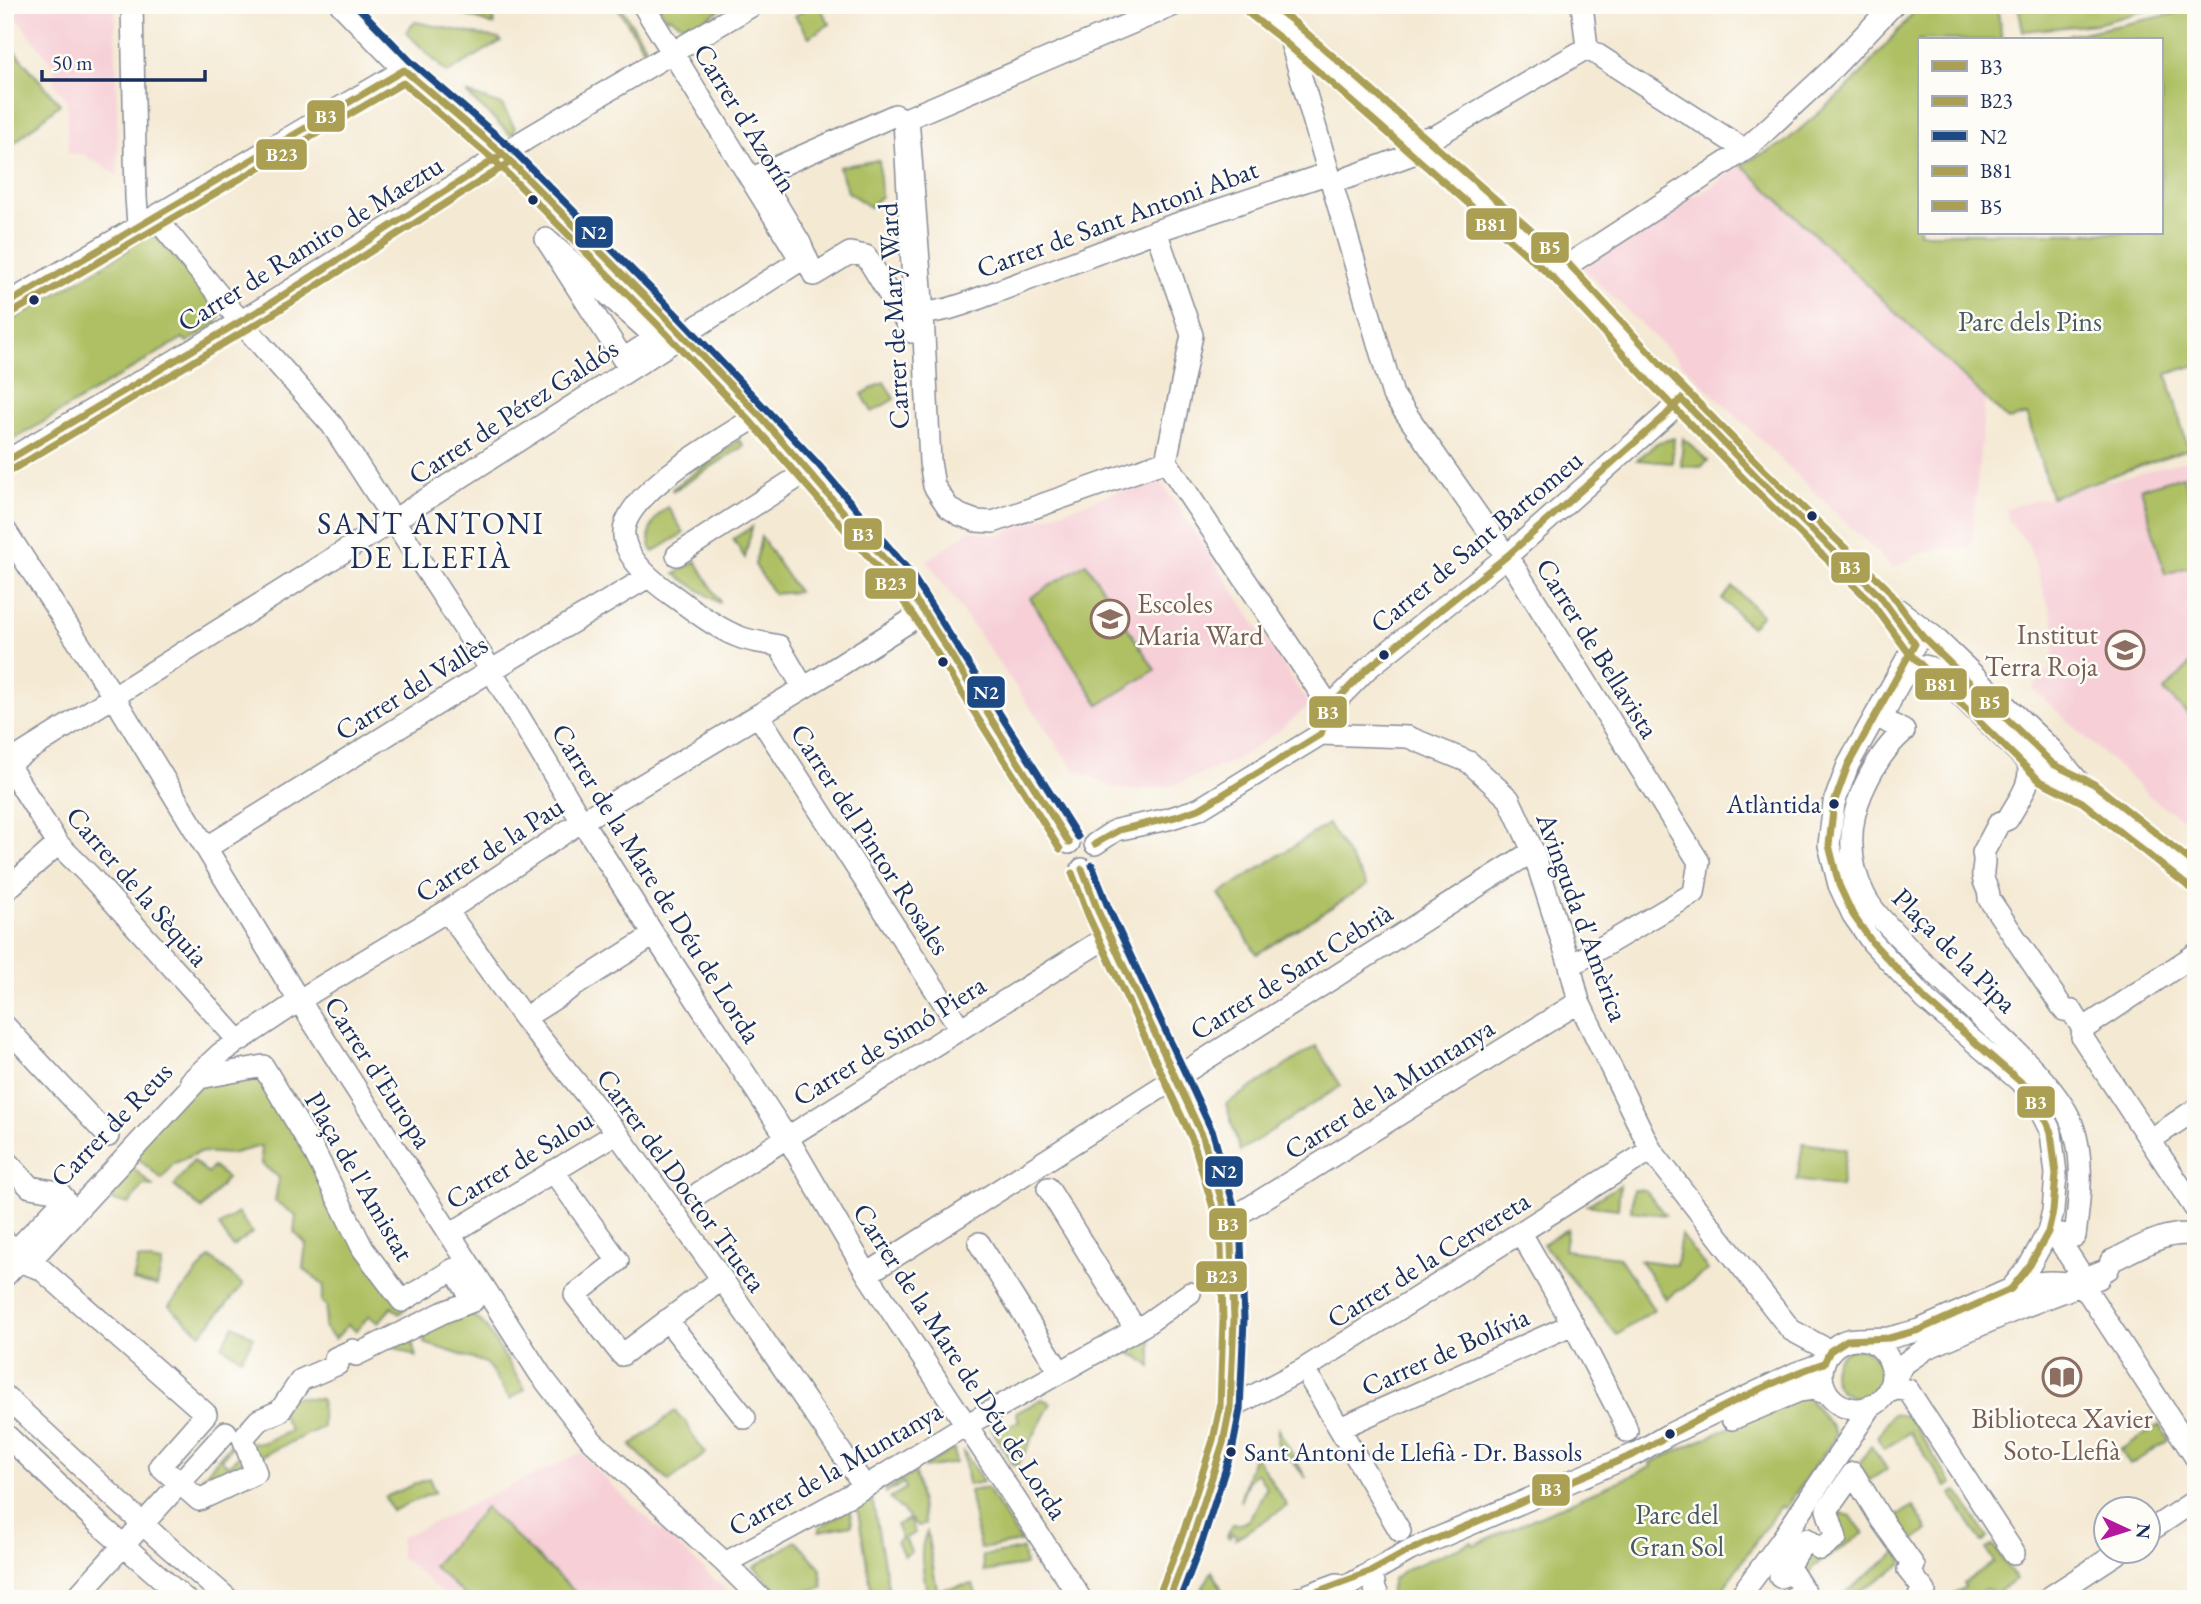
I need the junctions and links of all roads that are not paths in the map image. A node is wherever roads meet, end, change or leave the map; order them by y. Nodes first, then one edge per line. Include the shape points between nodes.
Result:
1 (132, 5) edge
2 (341, 5) edge
3 (643, 5) edge
4 (753, 5) edge
5 (1174, 5) edge
6 (1255, 5) edge
7 (1582, 5) edge
8 (1893, 5) edge
9 (1287, 30) junction
10 (1587, 48) junction
11 (672, 54) junction
12 (404, 70) junction
13 (903, 121) junction
14 (1419, 145) junction
15 (1745, 150) junction
16 (503, 154) junction
17 (1338, 176) junction
18 (767, 186) junction
19 (147, 221) junction
20 (1156, 231) junction
21 (801, 260) joint
22 (1560, 270) junction
23 (5, 305) edge
24 (923, 314) junction
25 (240, 321) junction
26 (683, 336) junction
27 (623, 359) joint
28 (1681, 399) junction
29 (759, 415) junction
30 (1166, 461) junction
31 (5, 462) edge
32 (809, 470) junction
33 (395, 520) junction
34 (5, 530) edge
35 (677, 555) dead end
36 (1507, 556) junction
37 (654, 573) junction
38 (924, 612) junction
39 (1924, 640) junction
40 (491, 670) junction
41 (803, 687) junction
42 (114, 697) junction
43 (1329, 707) junction
44 (758, 715) junction
45 (1321, 734) junction
46 (6, 763) edge
47 (2056, 770) junction
48 (582, 821) junction
49 (1069, 843) junction
50 (58, 844) junction
51 (1096, 844) junction
52 (206, 848) junction
53 (1533, 851) junction
54 (1082, 869) junction
55 (2196, 879) edge
56 (5, 891) edge
57 (447, 911) junction
58 (654, 935) junction
59 (1110, 935) junction
60 (2196, 954) edge
61 (1570, 966) junction
62 (299, 1000) junction
63 (1579, 1002) junction
64 (524, 1018) junction
65 (5, 1026) edge
66 (2087, 1027) junction
67 (960, 1028) junction
68 (235, 1044) junction
69 (1175, 1077) junction
70 (2196, 1109) edge
71 (617, 1133) junction
72 (2159, 1134) junction
73 (108, 1136) dead end
74 (787, 1138) junction
75 (1651, 1150) junction
76 (5, 1160) edge
77 (553, 1171) junction
78 (1048, 1188) dead end
79 (2196, 1190) edge
80 (699, 1193) dead end
81 (2196, 1210) edge
82 (1227, 1219) junction
83 (2048, 1232) junction
84 (450, 1234) junction
85 (2196, 1236) edge
86 (5, 1241) edge
87 (1526, 1242) dead end
88 (979, 1243) dead end
89 (2196, 1248) edge
90 (867, 1273) junction
91 (5, 1276) edge
92 (722, 1279) junction
93 (2080, 1286) junction
94 (2011, 1289) junction
95 (1190, 1293) dead end
96 (667, 1320) junction
97 (1573, 1324) junction
98 (1141, 1327) junction
99 (1791, 1330) junction
100 (1858, 1339) junction
101 (1827, 1357) junction
102 (1060, 1372) junction
103 (1796, 1373) junction
104 (1312, 1382) dead end
105 (1828, 1394) junction
106 (1882, 1395) junction
107 (5, 1396) edge
108 (1230, 1408) junction
109 (745, 1418) dead end
110 (967, 1425) junction
111 (1340, 1428) junction
112 (226, 1432) dead end
113 (1627, 1432) dead end
114 (5, 1434) edge
115 (1635, 1454) junction
116 (2196, 1458) edge
117 (180, 1484) junction
118 (865, 1488) junction
119 (2196, 1500) edge
120 (2162, 1523) edge
121 (143, 1524) junction
122 (1400, 1531) dead end
123 (124, 1546) junction
124 (2014, 1552) dead end
125 (725, 1563) junction
126 (2098, 1566) edge
127 (1372, 1571) junction
128 (2055, 1594) edge
129 (75, 1599) edge
130 (186, 1599) edge
131 (228, 1599) edge
132 (761, 1599) edge
133 (1081, 1599) edge
134 (1169, 1599) edge
135 (1296, 1599) edge
136 (1325, 1599) edge
137 (1380, 1599) edge
138 (1738, 1599) edge
139 (1795, 1599) edge
140 (1922, 1599) edge

1 - 19 street via 136,197
2 - 12 street
3 - 11 street, Carrer d'Azorín
4 - 11 street, Carrer de Ramiro de Maeztu
5 - 13 street
6 - 9 street
7 - 10 street
8 - 15 street
9 - 14 street
9 - 17 street, Carrer de Bellavista
10 - 14 street, Carrer de Sant Antoni Abat
10 - 15 street
11 - 16 street, Carrer de Ramiro de Maeztu
11 - 21 street, Carrer d'Azorín
12 - 16 street
12 - 19 street
13 - 18 street
13 - 24 street, Carrer de Mary Ward
14 - 17 street, Carrer de Sant Antoni Abat
14 - 22 street
15 - 22 street
16 - 25 street, Carrer de Ramiro de Maeztu
16 - 26 street
17 - 20 street, Carrer de Sant Antoni Abat
17 - 36 street, Carrer de Bellavista via 1393,395
18 - 18 street via 814,275 850,253 866,256 912,332 904,120 895,115 759,175
19 - 23 street
19 - 25 street, Carrer de la Mare de Déu de Lorda
20 - 24 street, Carrer de Sant Antoni Abat via 964,304
20 - 30 street via 1192,335
21 - 26 street, Carrer de Pérez Galdós
22 - 28 street
24 - 30 street, Carrer de Mary Ward via 934,486 948,507 960,515 993,522
25 - 31 street, Carrer de Ramiro de Maeztu
25 - 33 street, Carrer de la Mare de Déu de Lorda via 332,425
26 - 29 street
26 - 33 street, Carrer de Pérez Galdós
27 - 27 street via 648,343 652,334 546,239
28 - 36 street, Carrer de Sant Bartomeu
28 - 39 street
29 - 32 street
29 - 37 street via 659,481 633,509 624,536 630,553
30 - 43 street
32 - 35 street
32 - 38 street via 901,578
33 - 40 street, Carrer de la Mare de Déu de Lorda
33 - 42 street, Carrer de Pérez Galdós
34 - 42 street, Carrer d'Europa
36 - 43 street, Carrer de Sant Bartomeu via 1367,669
36 - 61 street, Carrer de Bellavista via 1699,862 1694,893
37 - 40 street, Carrer del Vallès
37 - 41 street via 714,625 779,646
38 - 41 street, Carrer de la Pau
38 - 49 street
39 - 47 street
39 - 83 street via 1848,765 1834,803 1829,845 1839,885 1872,942 1926,1000 2030,1090 2051,1132 2056,1174
40 - 48 street, Carrer de la Mare de Déu de Lorda
40 - 52 street, Carrer del Vallès
41 - 44 street, Carrer de la Pau
42 - 46 street, Carrer de Pérez Galdós
42 - 52 street, Carrer d'Europa
43 - 45 street, Carrer de Sant Bartomeu
44 - 48 street, Carrer de la Pau
44 - 67 street, Carrer del Pintor Rosales
45 - 51 street via 1199,809 1116,830
45 - 53 street, Avinguda d'Amèrica via 1408,737 1469,762 1509,799
46 - 50 street, Carrer de la Sèquia
47 - 55 street
47 - 66 street via 2037,780 1990,863 1989,877 1993,890
48 - 57 street, Carrer de la Pau
48 - 58 street, Carrer de la Mare de Déu de Lorda
49 - 51 street via 1081,836
49 - 54 street via 1068,861
50 - 56 street
50 - 68 street, Carrer de la Sèquia
51 - 54 street via 1096,860
52 - 62 street, Carrer d'Europa
53 - 61 street, Avinguda d'Amèrica
53 - 69 street, Carrer de Sant Cebrià
54 - 59 street
57 - 62 street, Carrer de la Pau
57 - 64 street, Carrer del Doctor Trueta
58 - 64 street
58 - 74 street, Carrer de la Mare de Déu de Lorda
59 - 67 street, Carrer de Simó Piera
59 - 69 street
60 - 66 street
61 - 63 street, Avinguda d'Amèrica
62 - 68 street, Carrer de Reus
62 - 84 street, Carrer d'Europa
63 - 75 street, Avinguda d'Amèrica
63 - 82 street, Carrer de la Muntanya
64 - 71 street, Carrer del Doctor Trueta
65 - 73 street
66 - 72 street
67 - 74 street, Carrer de Simó Piera
68 - 91 street, Carrer de Reus via 194,1078
69 - 82 street via 1203,1137
69 - 90 street, Carrer de Sant Cebrià
70 - 72 street
71 - 77 street, Carrer de Salou
71 - 92 street, Carrer del Doctor Trueta
72 - 79 street
74 - 80 street, Carrer de Simó Piera
74 - 90 street, Carrer de la Mare de Déu de Lorda
75 - 99 street, Avinguda d'Amèrica
75 - 108 street, Carrer de la Cervereta via 1304,1369
76 - 86 street via 30,1187 59,1192 65,1199 15,1251
77 - 84 street, Carrer de Salou
77 - 96 street via 618,1261 575,1296 622,1355
78 - 98 street
81 - 85 street, Plaça de la Pipa via 2082,1037 2084,1029 2072,1011 2064,1010 1989,899 1983,853 1999,822 2008,819 2024,791 2029,777 2026,761 1935,670 1913,667 1882,719 1904,731 1878,761 1854,812 1854,866 1862,892 1917,957 2035,1069 2066,1112 2077,1143 2080,1185 2075,1236 2060,1234 2059,1241 2081,1274 2088,1277 2108,1269 2110,1261 2163,1238
82 - 108 street via 1234,1299
83 - 93 street via 2056,1262
83 - 94 street
84 - 125 street, Carrer d'Europa via 540,1374 592,1441
87 - 97 street
88 - 102 street
89 - 93 street via 2178,1244
90 - 110 street, Carrer de la Mare de Déu de Lorda
92 - 96 street
92 - 118 street, Carrer del Doctor Trueta
93 - 94 street via 2047,1280
93 - 106 street via 1927,1348 1905,1363
93 - 116 street
94 - 100 street via 1919,1330 1889,1338
95 - 98 street, Carrer de la Muntanya
96 - 109 street
97 - 111 street, Carrer de Bolívia
97 - 113 street
98 - 102 street, Carrer de la Muntanya
99 - 101 street, Avinguda d'Amèrica
99 - 103 street
100 - 101 street via 1838,1344
100 - 106 street via 1878,1346 1890,1364 1892,1374
101 - 103 street
101 - 105 street via 1822,1375
102 - 110 street, Carrer de la Muntanya
103 - 115 street
104 - 111 street
105 - 106 street via 1848,1408 1860,1409
105 - 115 street via 1799,1391 1671,1447
106 - 124 street via 1908,1390
106 - 138 street
107 - 121 street
108 - 134 street via 1223,1443
110 - 118 street, Carrer de la Muntanya
110 - 133 street, Carrer de la Mare de Déu de Lorda
111 - 122 street
112 - 117 street
114 - 123 street
115 - 127 street via 1410,1550
117 - 117 street, Plaça de l'Amistat via 199,1500 256,1473 243,1438 259,1420 280,1411 301,1380 338,1363 335,1358 354,1350 356,1355 472,1301 454,1269 402,1301 363,1249 315,1153 263,1066 202,1075 27,1264 41,1269 206,1414 160,1466
117 - 121 street
118 - 125 street, Carrer de la Muntanya
119 - 120 street
121 - 123 street
121 - 131 street
123 - 129 street
123 - 130 street
125 - 132 street, Carrer d'Europa
126 - 128 street
127 - 135 street
127 - 136 street
127 - 137 street
139 - 140 street via 1804,1591 1792,1572 1780,1577 1807,1539 1820,1549 1836,1538 1827,1510 1853,1473 1914,1566 1909,1570 1925,1591 1919,1596

